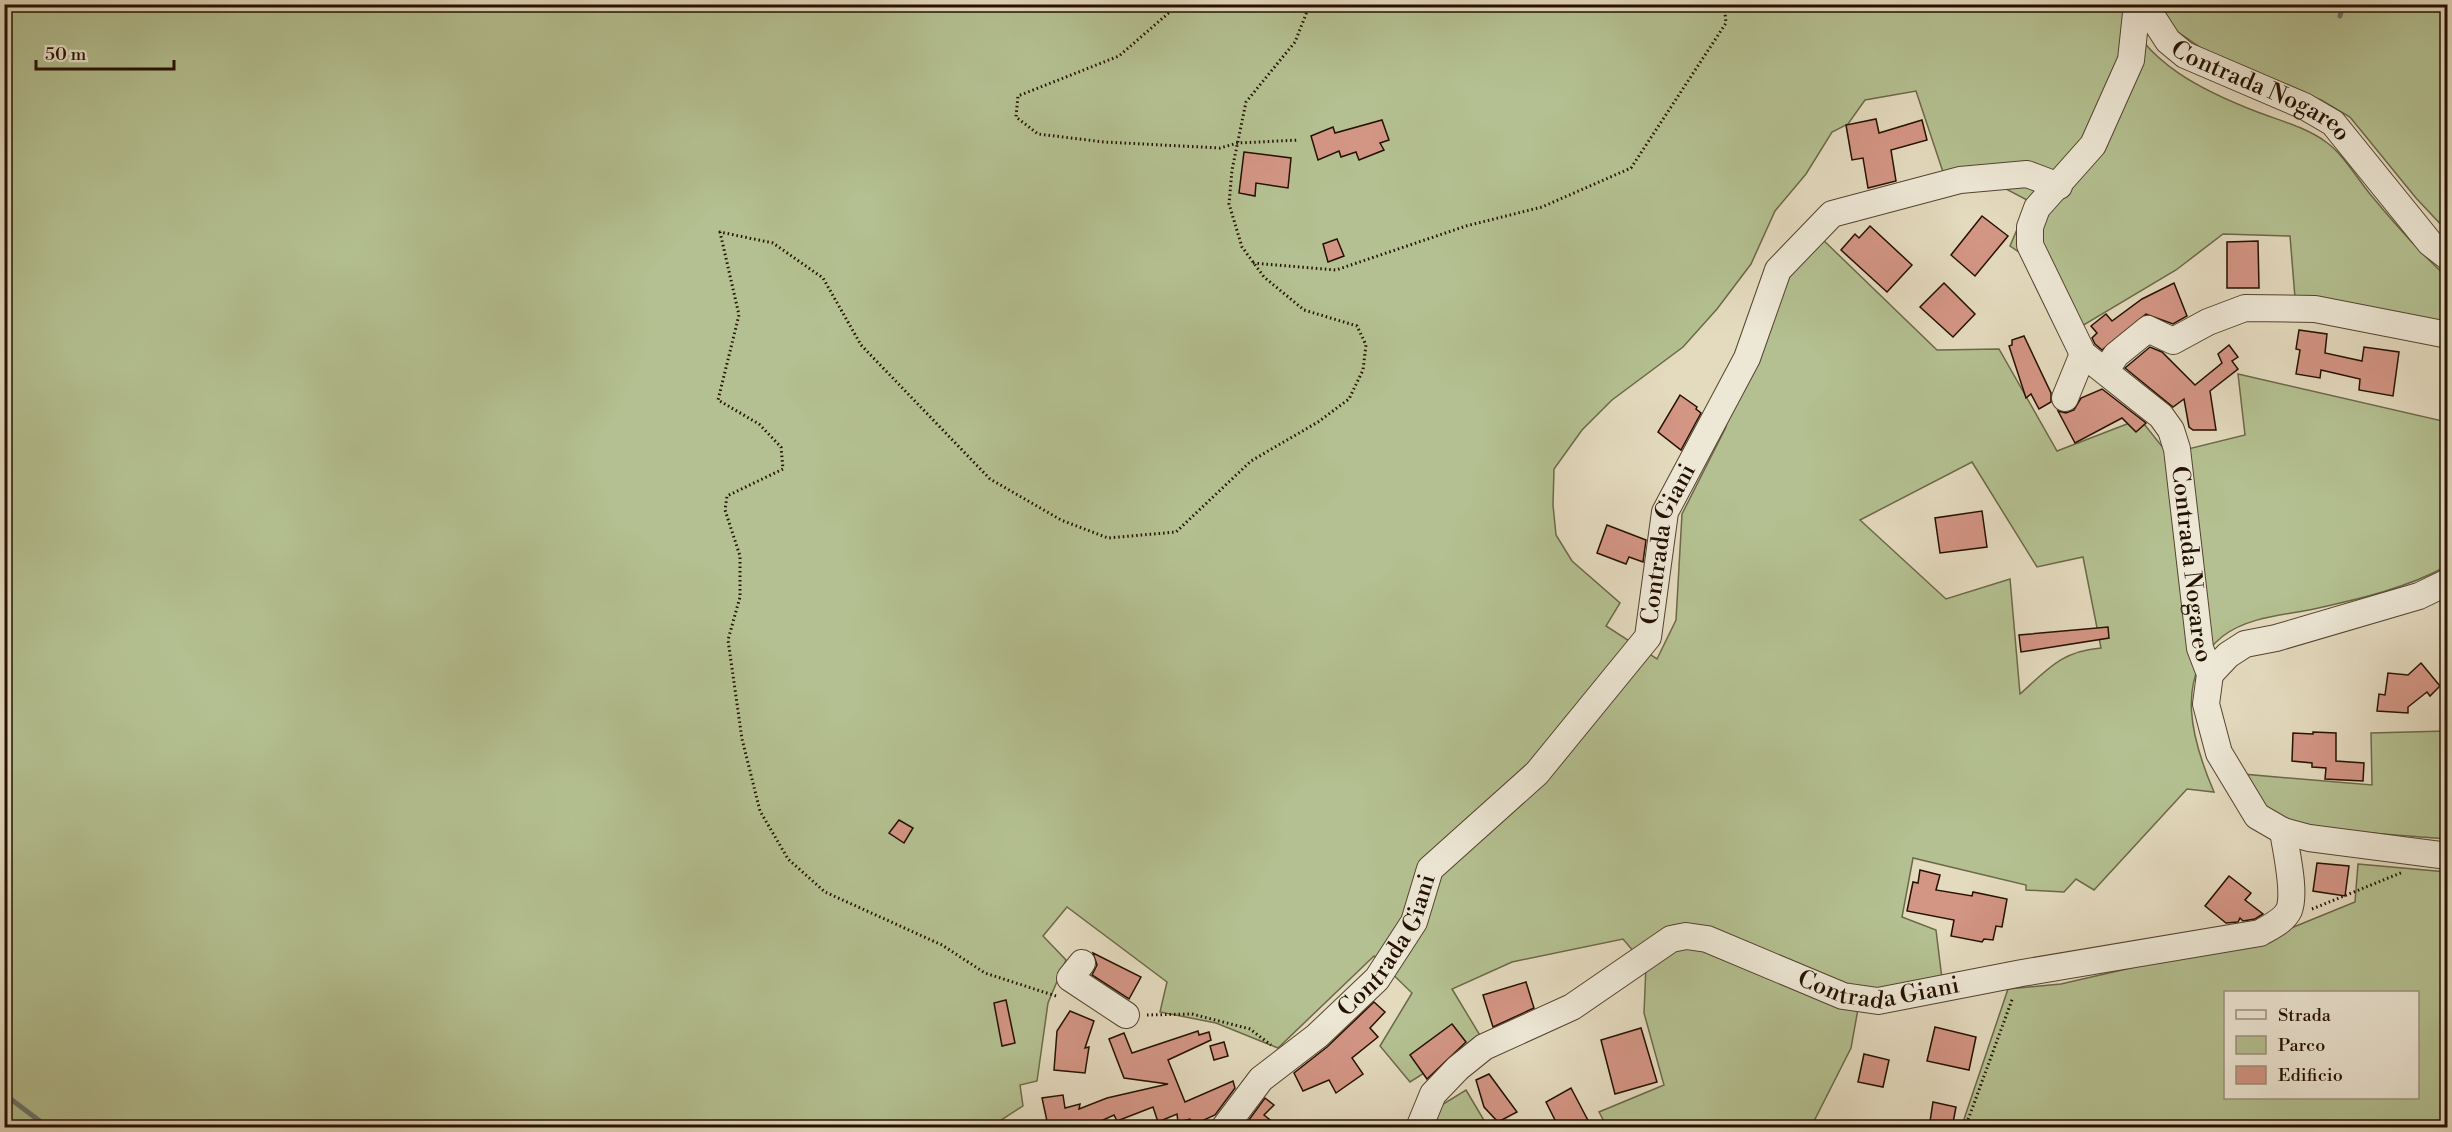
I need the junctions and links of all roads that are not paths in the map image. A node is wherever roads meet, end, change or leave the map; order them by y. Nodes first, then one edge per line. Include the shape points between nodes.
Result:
1 (2138, 4) edge
2 (2144, 4) edge
3 (2059, 186) junction
4 (2448, 257) edge
5 (2448, 335) edge
6 (2083, 354) junction
7 (2106, 370) junction
8 (2065, 398) dead end
9 (2448, 582) edge
10 (2210, 674) junction
11 (2283, 831) junction
12 (2448, 856) edge
13 (1082, 963) dead end
14 (1126, 1015) road end
15 (1224, 1128) edge
16 (1419, 1128) edge

1 - 3 street, Contrada Nogareo via 2131,60 2093,145
2 - 4 street, Contrada Nogareo via 2168,41 2185,55 2304,106 2333,123 2430,243
3 - 6 street, Contrada Nogareo via 2037,207 2030,227 2030,245
3 - 15 street, Contrada Giani via 2027,174 1960,180 1832,214 1779,270 1747,358 1665,512 1648,637 1537,773 1430,869 1414,922 1377,979 1289,1059 1260,1079
5 - 7 street via 2315,309 2245,308 2173,341 2148,329 2116,354
6 - 7 street, Contrada Nogareo
6 - 8 street
7 - 10 street, Contrada Nogareo via 2161,416 2170,430 2176,449 2200,648
9 - 10 street, Contrada Nogareo via 2419,596 2246,644 2228,655
10 - 11 street via 2206,704 2219,753 2257,816
11 - 12 street via 2309,838
11 - 16 street, Contrada Giani via 2291,896 2288,911 2260,933 1878,1001 1843,996 1707,939 1671,939 1572,1007 1484,1047 1433,1094
13 - 14 street via 1070,978

